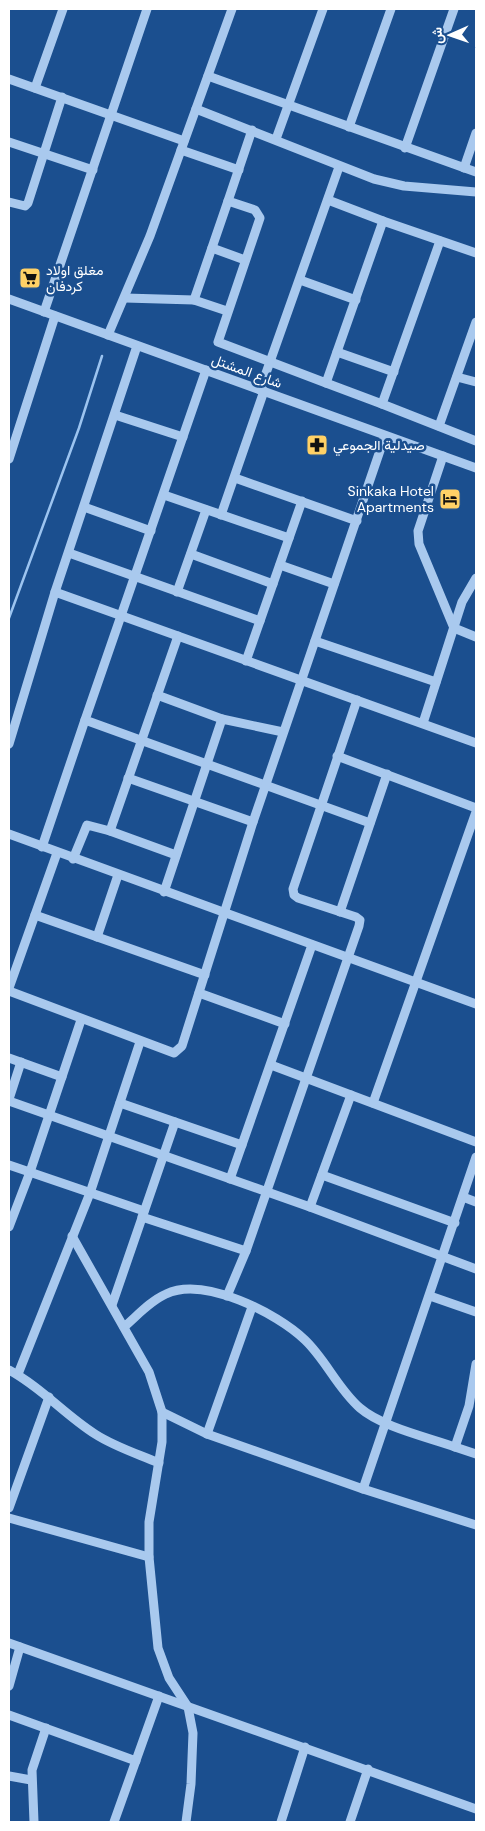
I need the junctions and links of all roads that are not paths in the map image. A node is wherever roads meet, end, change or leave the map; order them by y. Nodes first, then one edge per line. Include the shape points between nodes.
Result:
1 (63, 9) edge
2 (146, 9) edge
3 (232, 9) edge
4 (323, 9) edge
5 (391, 9) edge
6 (454, 9) edge
7 (208, 76) junction
8 (10, 80) edge
9 (35, 88) junction
10 (9, 90) edge
11 (62, 98) junction
12 (288, 106) junction
13 (196, 108) junction
14 (112, 115) junction
15 (348, 127) junction
16 (252, 130) junction
17 (476, 136) edge
18 (276, 139) junction
19 (9, 142) edge
20 (183, 145) junction
21 (405, 148) junction
22 (44, 154) junction
23 (339, 167) junction
24 (464, 168) junction
25 (93, 170) junction
26 (239, 170) junction
27 (476, 172) edge
28 (476, 192) edge
29 (328, 200) junction
30 (228, 201) junction
31 (9, 202) edge
32 (383, 221) junction
33 (440, 241) junction
34 (212, 248) junction
35 (476, 253) edge
36 (246, 260) junction
37 (300, 280) junction
38 (124, 298) junction
39 (9, 299) edge
40 (194, 300) junction
41 (356, 300) junction
42 (227, 311) junction
43 (44, 312) junction
44 (55, 316) junction
45 (476, 322) edge
46 (108, 335) junction
47 (137, 346) junction
48 (337, 352) junction
49 (270, 362) junction
50 (206, 370) junction
51 (394, 372) junction
52 (457, 377) junction
53 (326, 382) junction
54 (476, 382) edge
55 (262, 391) junction
56 (382, 404) junction
57 (115, 415) junction
58 (439, 426) junction
59 (385, 436) junction
60 (183, 437) junction
61 (476, 441) edge
62 (443, 456) junction
63 (9, 459) edge
64 (476, 468) edge
65 (234, 478) junction
66 (164, 495) junction
67 (302, 502) junction
68 (84, 508) junction
69 (206, 510) junction
70 (221, 515) junction
71 (357, 521) junction
72 (151, 531) junction
73 (289, 538) junction
74 (69, 553) junction
75 (190, 554) junction
76 (280, 565) junction
77 (135, 577) junction
78 (476, 578) edge
79 (274, 584) junction
80 (334, 584) junction
81 (55, 592) junction
82 (177, 592) junction
83 (122, 616) junction
84 (260, 621) junction
85 (454, 628) junction
86 (178, 636) junction
87 (476, 637) edge
88 (315, 641) junction
89 (246, 661) junction
90 (301, 681) junction
91 (436, 682) junction
92 (157, 695) junction
93 (357, 700) junction
94 (222, 719) junction
95 (85, 720) junction
96 (423, 723) junction
97 (283, 732) junction
98 (141, 740) junction
99 (476, 743) edge
100 (9, 744) edge
101 (337, 756) junction
102 (206, 764) junction
103 (387, 774) junction
104 (128, 778) junction
105 (266, 786) junction
106 (194, 801) junction
107 (320, 805) junction
108 (476, 808) edge
109 (476, 812) edge
110 (253, 822) junction
111 (370, 823) junction
112 (110, 831) junction
113 (9, 834) edge
114 (42, 847) junction
115 (57, 853) junction
116 (176, 856) junction
117 (73, 859) junction
118 (118, 876) junction
119 (164, 892) junction
120 (340, 912) junction
121 (226, 914) junction
122 (35, 915) junction
123 (97, 937) junction
124 (312, 945) junction
125 (349, 959) junction
126 (206, 975) junction
127 (416, 983) junction
128 (9, 989) edge
129 (200, 993) junction
130 (476, 1004) edge
131 (81, 1020) junction
132 (285, 1024) junction
133 (140, 1042) junction
134 (9, 1058) edge
135 (21, 1062) junction
136 (270, 1065) junction
137 (62, 1078) junction
138 (305, 1078) junction
139 (351, 1095) junction
140 (9, 1100) edge
141 (120, 1103) junction
142 (373, 1103) junction
143 (50, 1116) junction
144 (175, 1122) junction
145 (110, 1136) junction
146 (476, 1142) edge
147 (242, 1145) junction
148 (164, 1155) junction
149 (476, 1157) edge
150 (9, 1165) edge
151 (30, 1172) junction
152 (322, 1175) junction
153 (230, 1178) junction
154 (266, 1192) junction
155 (90, 1193) junction
156 (464, 1197) junction
157 (476, 1202) edge
158 (310, 1206) junction
159 (143, 1214) junction
160 (455, 1223) junction
161 (9, 1227) edge
162 (72, 1236) junction
163 (246, 1251) junction
164 (443, 1257) junction
165 (476, 1269) edge
166 (227, 1296) junction
167 (430, 1296) junction
168 (112, 1305) junction
169 (252, 1307) junction
170 (476, 1312) edge
171 (124, 1327) junction
172 (476, 1364) edge
173 (9, 1370) edge
174 (18, 1374) junction
175 (49, 1397) junction
176 (472, 1408) edge
177 (162, 1412) junction
178 (385, 1422) junction
179 (207, 1434) junction
180 (455, 1447) junction
181 (476, 1454) edge
182 (159, 1463) junction
183 (363, 1489) junction
184 (9, 1508) edge
185 (9, 1518) edge
186 (476, 1525) edge
187 (149, 1557) junction
188 (9, 1643) edge
189 (20, 1647) junction
190 (9, 1686) edge
191 (159, 1696) junction
192 (188, 1707) junction
193 (9, 1715) edge
194 (46, 1728) junction
195 (305, 1747) junction
196 (136, 1761) junction
197 (368, 1769) junction
198 (9, 1776) edge
199 (31, 1780) junction
200 (476, 1809) edge
201 (34, 1822) edge
202 (114, 1822) edge
203 (186, 1822) edge
204 (281, 1822) edge
205 (350, 1822) edge

1 - 9 street
2 - 14 street
3 - 7 street
4 - 12 street
5 - 15 street
6 - 21 street
7 - 12 street
7 - 13 street
8 - 9 street
8 - 10 street
9 - 11 street
11 - 14 street
11 - 22 street
12 - 15 street
12 - 18 street
13 - 16 street
13 - 20 street
14 - 20 street
14 - 25 street
15 - 21 street
16 - 18 street
16 - 26 street
17 - 24 street
18 - 23 street
19 - 22 street
20 - 26 street
20 - 38 street
21 - 24 street
22 - 25 street
22 - 31 street via 25,206
23 - 28 street via 389,183
23 - 29 street
24 - 27 street
25 - 43 street
26 - 30 street
29 - 32 street
29 - 37 street
30 - 34 street
30 - 36 street via 259,214
32 - 33 street
32 - 41 street
33 - 35 street
33 - 51 street
34 - 36 street
34 - 40 street
36 - 42 street
37 - 41 street
37 - 49 street
38 - 40 street
38 - 46 street
39 - 43 street, شارع المشتل
40 - 42 street
41 - 48 street
42 - 49 street via 218,342
43 - 44 street, شارع المشتل
44 - 46 street, شارع المشتل
44 - 63 street
45 - 52 street
46 - 47 street, شارع المشتل
47 - 50 street, شارع المشتل
47 - 57 street
48 - 51 street
48 - 53 street
49 - 53 street
49 - 55 street
50 - 55 street, شارع المشتل
50 - 60 street
51 - 56 street
52 - 54 street
52 - 58 street
53 - 56 street
55 - 59 street, شارع المشتل
55 - 65 street
56 - 58 street
57 - 60 street
57 - 68 street
58 - 61 street
59 - 62 street, شارع المشتل
59 - 71 street
60 - 66 street
62 - 64 street, شارع المشتل
62 - 85 street via 418,538
65 - 67 street
65 - 70 street
66 - 69 street
66 - 72 street
67 - 71 street
67 - 73 street
68 - 72 street
68 - 74 street
69 - 70 street
69 - 75 street
70 - 73 street
71 - 80 street
72 - 77 street
73 - 76 street
74 - 77 street
74 - 81 street
75 - 79 street
75 - 82 street
76 - 79 street
76 - 80 street
77 - 82 street
77 - 83 street
78 - 85 street via 462,602
79 - 84 street
80 - 88 street
81 - 83 street
81 - 100 street
82 - 84 street
83 - 86 street
83 - 95 street
84 - 89 street
85 - 87 street
85 - 91 street
86 - 89 street
86 - 92 street
88 - 90 street
88 - 91 street
89 - 90 street
90 - 93 street
90 - 97 street
91 - 96 street
92 - 94 street
92 - 98 street
93 - 96 street
93 - 101 street
94 - 97 street
94 - 102 street
95 - 98 street
95 - 114 street
96 - 99 street
97 - 105 street
98 - 102 street
98 - 104 street
101 - 103 street
101 - 107 street
102 - 105 street
102 - 106 street
103 - 108 street
103 - 111 street
104 - 106 street
104 - 112 street
105 - 107 street
105 - 110 street
106 - 110 street
106 - 116 street
107 - 111 street
107 - 120 street via 293,889 294,895
109 - 127 street
110 - 121 street
111 - 120 street
112 - 116 street
112 - 117 street via 87,825
113 - 114 street
114 - 115 street
115 - 117 street
115 - 122 street
116 - 119 street
117 - 118 street
118 - 119 street
118 - 123 street
119 - 121 street
120 - 125 street via 360,920
121 - 124 street
121 - 126 street
122 - 123 street
122 - 128 street
123 - 126 street
124 - 125 street
124 - 132 street
125 - 127 street
125 - 138 street
126 - 129 street
127 - 130 street
127 - 142 street
128 - 131 street
129 - 132 street
129 - 133 street via 178,1052
131 - 133 street
131 - 137 street
132 - 136 street
133 - 141 street
134 - 135 street
135 - 137 street
135 - 140 street
136 - 138 street
136 - 147 street
137 - 143 street
138 - 139 street
138 - 154 street
139 - 142 street
139 - 152 street
140 - 143 street
141 - 144 street
141 - 145 street
142 - 146 street
143 - 145 street
143 - 151 street
144 - 147 street
144 - 148 street
145 - 148 street
145 - 155 street
147 - 153 street
148 - 153 street
148 - 159 street
149 - 156 street
150 - 151 street
151 - 155 street
151 - 161 street
152 - 158 street
152 - 160 street
153 - 154 street
154 - 158 street
154 - 163 street
155 - 159 street
155 - 162 street
156 - 157 street
156 - 160 street
158 - 164 street
159 - 163 street
159 - 168 street
160 - 164 street
162 - 168 street
162 - 174 street
163 - 166 street
164 - 165 street
164 - 167 street
166 - 169 street
166 - 171 street via 208,1290 176,1290 152,1303
167 - 170 street
167 - 178 street
168 - 171 street
169 - 178 street via 305,1340 349,1398
169 - 179 street
171 - 177 street via 155,1385
172 - 176 street
173 - 174 street
174 - 175 street
175 - 182 street via 101,1438
175 - 184 street
176 - 180 street
177 - 179 street
177 - 182 street
178 - 180 street
178 - 183 street
179 - 183 street
180 - 181 street
182 - 187 street via 151,1501
183 - 186 street
185 - 187 street
187 - 192 street via 158,1648 169,1678
188 - 189 street
189 - 190 street
189 - 191 street
191 - 192 street
191 - 196 street
192 - 195 street
192 - 203 street via 194,1733 194,1752
193 - 194 street
194 - 196 street
194 - 199 street
195 - 197 street
195 - 204 street
196 - 202 street
197 - 200 street
197 - 205 street
198 - 199 street
199 - 201 street

